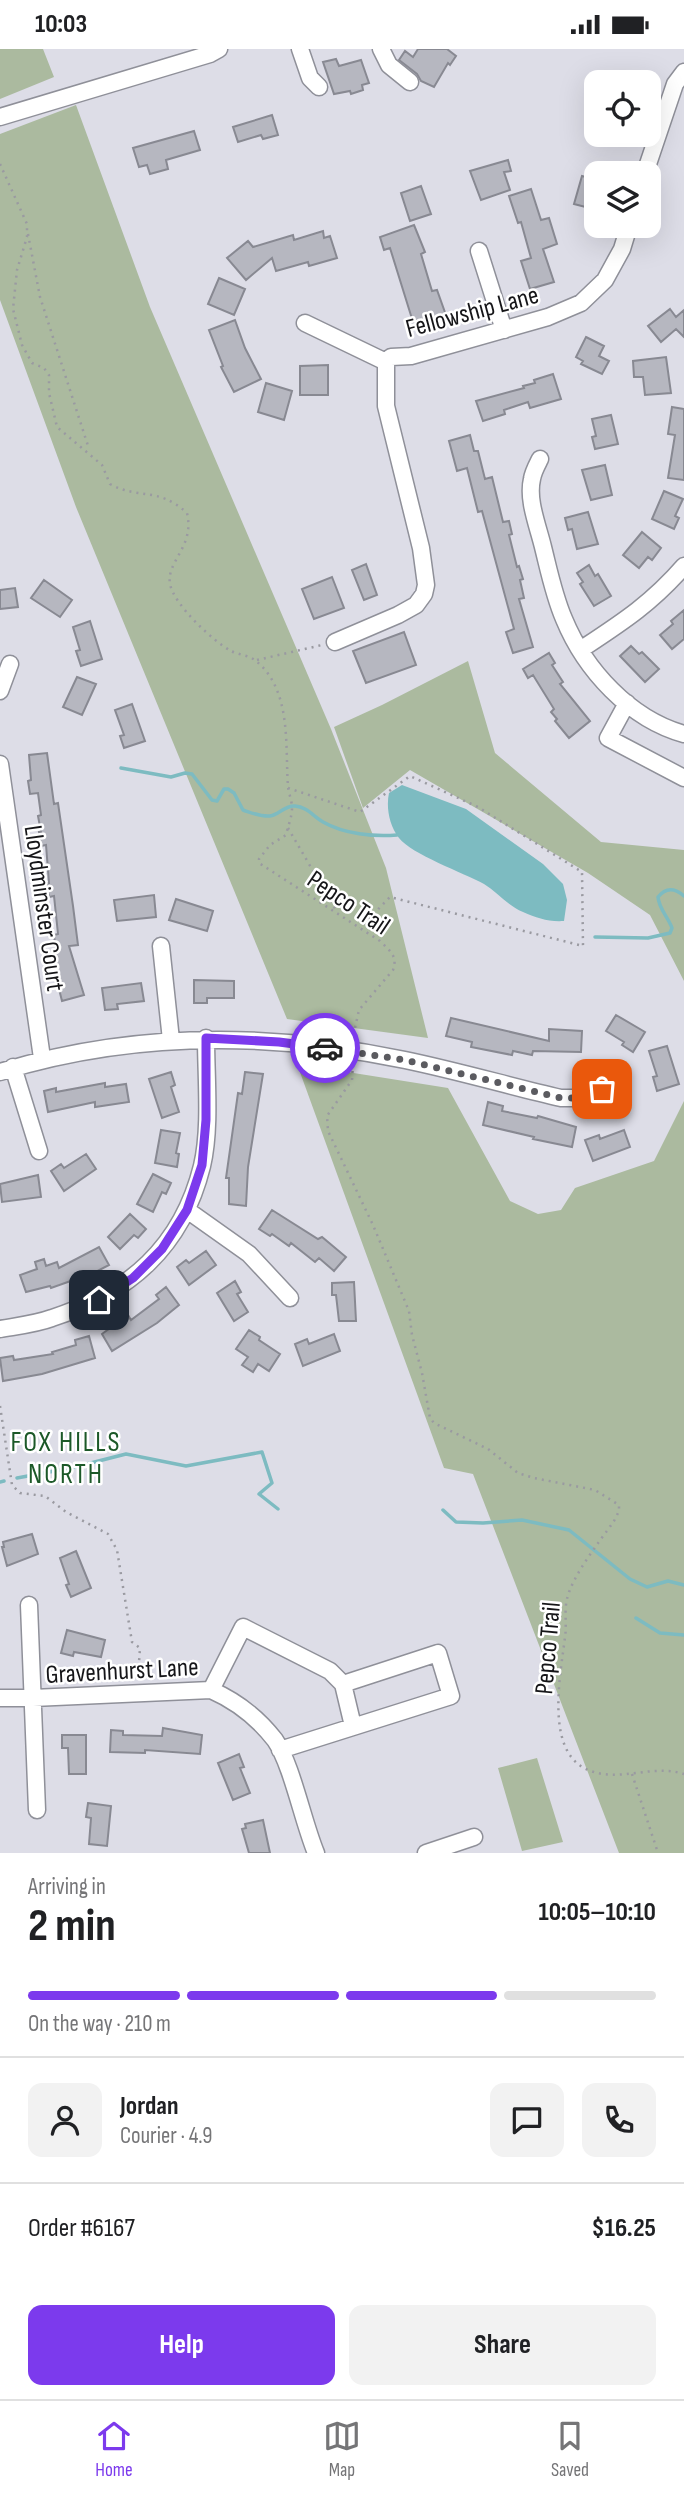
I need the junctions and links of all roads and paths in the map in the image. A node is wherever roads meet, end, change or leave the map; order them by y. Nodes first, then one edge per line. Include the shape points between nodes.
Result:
1 (300, 49) edge
2 (381, 49) edge
3 (213, 51) edge
4 (684, 72) edge
5 (410, 82) dead end
6 (318, 87) dead end
7 (0, 117) edge
8 (649, 161) edge
9 (0, 164) edge
10 (27, 224) junction
11 (625, 238) edge
12 (479, 251) dead end
13 (305, 323) dead end
14 (504, 330) junction
15 (386, 362) junction
16 (89, 452) junction
17 (540, 459) dead end
18 (684, 566) edge
19 (335, 642) joint
20 (580, 650) junction
21 (256, 660) junction
22 (10, 664) dead end
23 (0, 691) edge
24 (626, 703) junction
25 (684, 734) edge
26 (0, 764) edge
27 (684, 778) edge
28 (288, 788) junction
29 (288, 828) junction
30 (338, 914) junction
31 (360, 929) junction
32 (160, 946) dead end
33 (206, 1038) junction
34 (171, 1040) junction
35 (351, 1052) junction
36 (42, 1058) junction
37 (7, 1070) edge
38 (602, 1089) dead end
39 (39, 1151) dead end
40 (187, 1210) junction
41 (290, 1298) dead end
42 (0, 1329) edge
43 (0, 1406) edge
44 (29, 1605) dead end
45 (138, 1677) dead end
46 (343, 1684) junction
47 (211, 1689) junction
48 (0, 1698) edge
49 (33, 1699) junction
50 (353, 1726) junction
51 (280, 1750) junction
52 (632, 1774) junction
53 (684, 1774) edge
54 (37, 1809) dead end
55 (474, 1837) dead end
56 (316, 1853) edge
57 (426, 1853) edge
58 (658, 1853) edge

1 - 6 street
2 - 5 street via 389,65
3 - 7 street
4 - 8 street
9 - 10 path
10 - 16 path via 40,297
10 - 16 path via 13,309 22,345 33,363 49,375 58,427
11 - 14 street, Fellowship Lane via 605,281 581,303
12 - 14 street
13 - 15 street
14 - 15 street, Fellowship Lane via 411,356 391,357
15 - 19 street, Fellowship Lane via 386,406 426,585 416,605
16 - 21 path via 102,465 110,484 169,499 187,513 189,532 171,575 174,594 203,628 232,651
17 - 20 street via 531,480 532,502 555,595
18 - 20 street via 633,615
19 - 21 path
20 - 24 street
21 - 28 path via 280,701 286,726
22 - 23 street
24 - 25 street
24 - 27 street via 608,738
26 - 36 street, Lloydminster Court
28 - 29 path via 292,812
28 - 31 path via 360,812 411,776 478,807 582,872 583,946 390,897
29 - 30 path
29 - 30 path, Pepco Trail via 259,863
30 - 31 path, Pepco Trail
31 - 35 path, Pepco Trail via 394,954 396,964 359,1010
32 - 34 street
33 - 34 street
33 - 35 street
33 - 40 street via 202,1165
34 - 36 street
35 - 38 street via 405,1060 561,1098 578,1098
35 - 52 path, Pepco Trail via 352,1080 328,1112 328,1131 409,1311 430,1418 488,1449 518,1473 595,1490 619,1506 566,1600 558,1694 563,1740 577,1764 617,1776
36 - 37 street
37 - 39 street
40 - 41 street via 249,1254
40 - 42 street via 162,1249 133,1278 99,1300 50,1319
43 - 45 path via 12,1485 20,1493 45,1496 108,1534 117,1550 132,1642 140,1648
44 - 49 street
46 - 47 street via 330,1671 243,1627
46 - 50 street
46 - 50 street via 438,1653 451,1696
47 - 49 street, Gravenhurst Lane
47 - 51 street, Gravenhurst Lane via 250,1714
48 - 49 street, Gravenhurst Lane
49 - 54 street
50 - 51 street
51 - 56 street, Gravenhurst Lane
52 - 53 path, Pepco Trail
52 - 58 path
55 - 57 street

